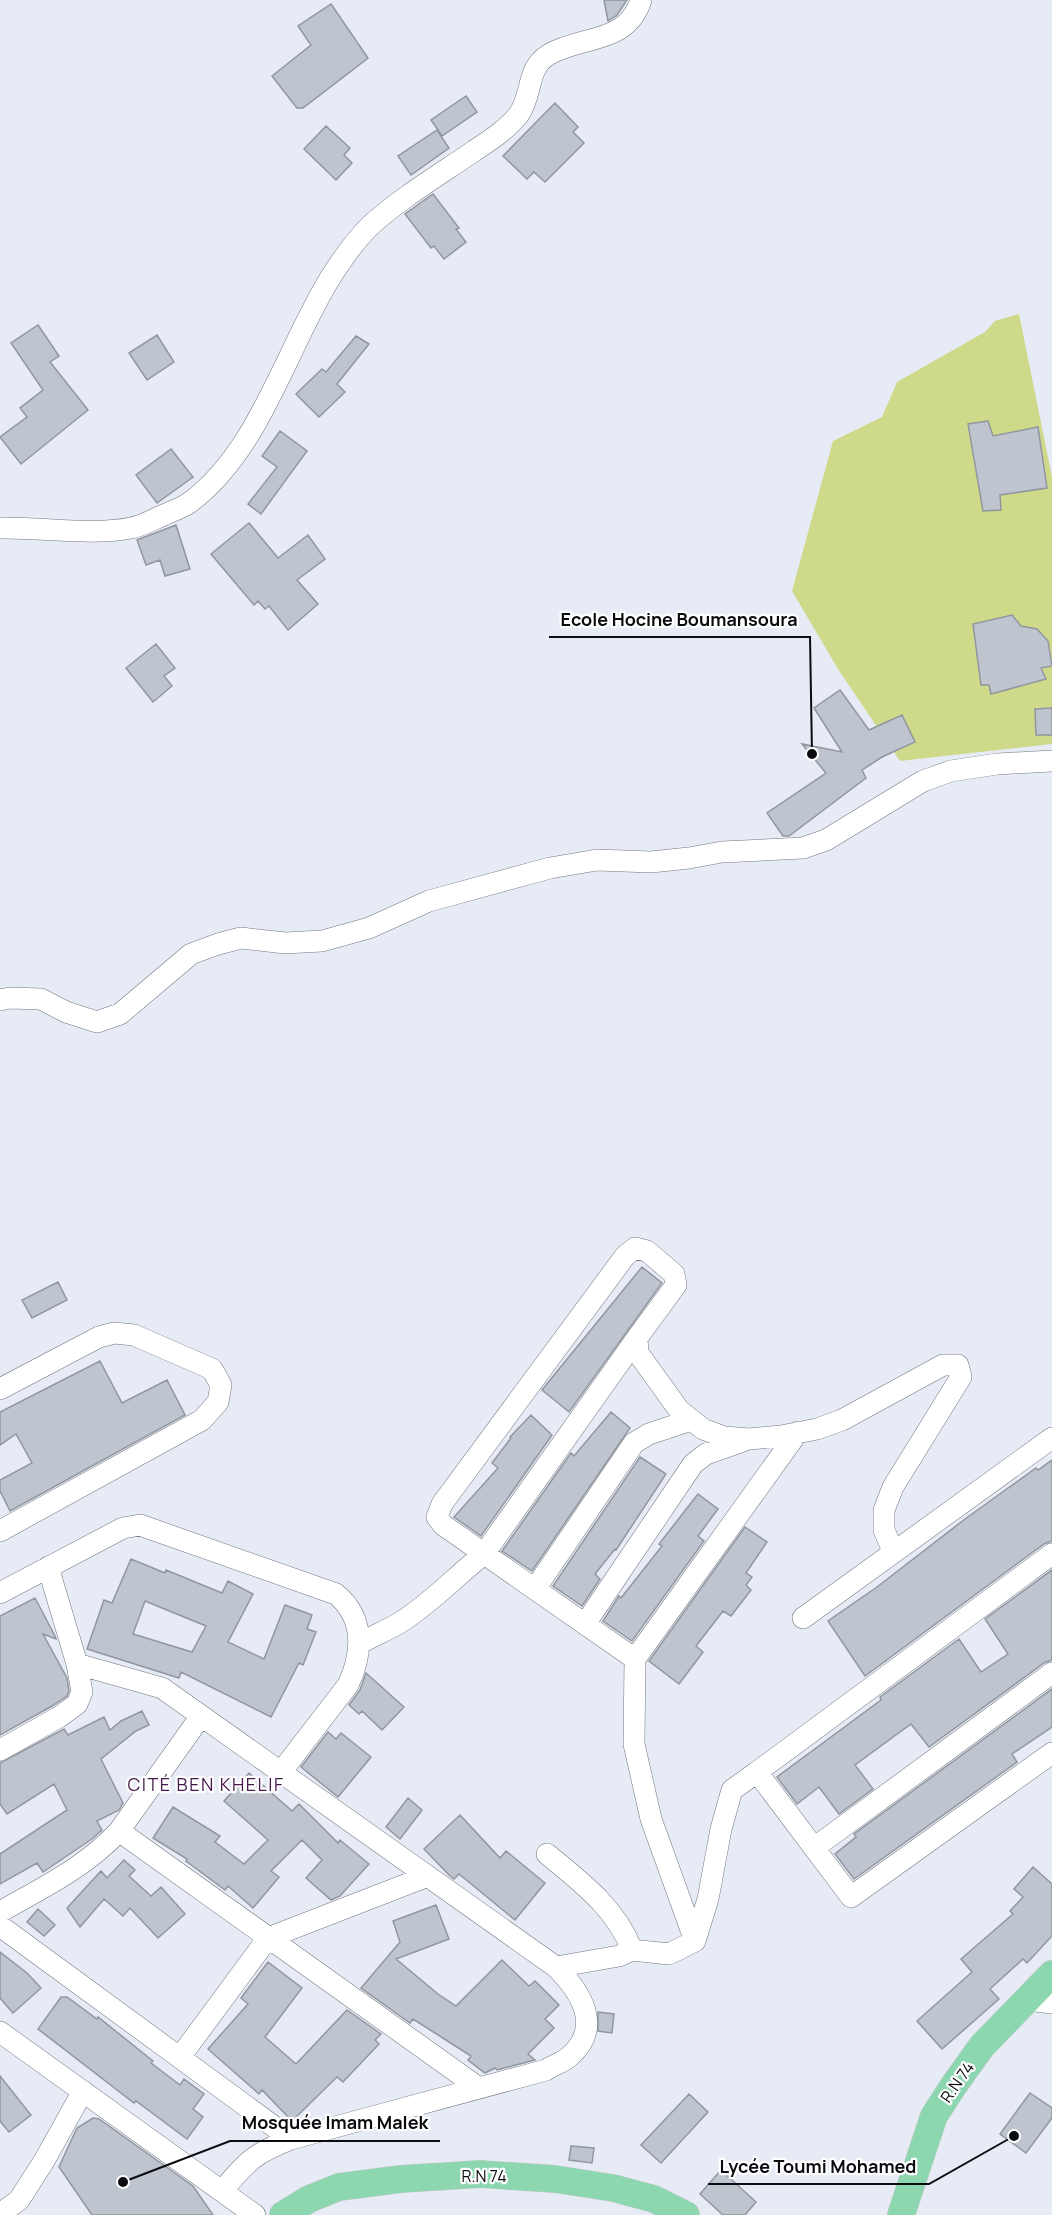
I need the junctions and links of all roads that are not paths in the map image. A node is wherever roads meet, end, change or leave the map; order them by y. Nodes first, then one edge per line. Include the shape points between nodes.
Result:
1 (640, 0) edge
2 (0, 528) edge
3 (1052, 761) edge
4 (0, 1000) edge
5 (637, 1338) junction
6 (0, 1389) edge
7 (692, 1420) junction
8 (798, 1432) junction
9 (1052, 1438) edge
10 (749, 1439) junction
11 (0, 1531) edge
12 (893, 1551) junction
13 (484, 1554) junction
14 (1052, 1554) edge
15 (48, 1567) junction
16 (535, 1589) junction
17 (0, 1593) edge
18 (803, 1618) dead end
19 (585, 1624) junction
20 (359, 1644) junction
21 (635, 1659) junction
22 (77, 1664) junction
23 (1052, 1673) edge
24 (201, 1716) junction
25 (0, 1750) edge
26 (1052, 1753) edge
27 (281, 1772) junction
28 (757, 1772) junction
29 (119, 1831) junction
30 (814, 1848) junction
31 (547, 1854) dead end
32 (428, 1876) junction
33 (0, 1912) edge
34 (0, 1926) edge
35 (268, 1938) junction
36 (695, 1941) junction
37 (632, 1950) junction
38 (556, 1967) junction
39 (1052, 1974) edge
40 (1039, 2002) edge
41 (0, 2032) edge
42 (180, 2057) junction
43 (479, 2088) junction
44 (83, 2091) junction
45 (291, 2139) junction
46 (222, 2191) junction
47 (0, 2214) edge
48 (255, 2215) edge
49 (283, 2215) edge
50 (685, 2215) edge
51 (902, 2215) edge

1 - 2 street via 622,29 547,56 532,72 519,114 494,137 369,226 314,304 242,448 188,504 133,528 102,532
3 - 4 street via 951,771 923,781 826,840 803,848 722,852 651,862 597,860 550,868 429,901 369,928 322,941 241,938 191,954 120,1014 97,1022 41,999
5 - 7 street via 638,1353 680,1410
5 - 13 street
5 - 13 street via 676,1285 674,1274 647,1251 635,1248 625,1256 442,1504 437,1517 443,1525
6 - 11 street via 99,1336 114,1333 134,1335 212,1369 221,1385 219,1402 202,1420
7 - 10 street via 724,1437
7 - 16 street via 634,1443
8 - 10 street
8 - 12 street via 842,1420 943,1365 958,1365 961,1377 893,1487 884,1510 884,1530
8 - 21 street
9 - 12 street
10 - 19 street via 706,1454 693,1464
12 - 18 street
13 - 16 street
13 - 20 street via 427,1603
14 - 28 street
15 - 17 street
15 - 20 street via 123,1528 140,1525 336,1594 354,1615
15 - 22 street
16 - 19 street
19 - 21 street
20 - 27 street via 348,1685
21 - 36 street via 634,1744 651,1819
22 - 24 street via 162,1688
22 - 25 street via 82,1692 77,1704
23 - 30 street
24 - 27 street
24 - 29 street
26 - 30 street via 851,1897
27 - 32 street
28 - 30 street
28 - 36 street via 732,1790
29 - 33 street via 85,1863
29 - 35 street
31 - 37 street via 598,1897 624,1930
32 - 35 street
32 - 38 street
34 - 42 street
35 - 42 street
35 - 43 street
36 - 37 street via 669,1954
37 - 38 street via 619,1956
38 - 43 street via 580,1996 586,2016 585,2039 570,2056 546,2070
39 - 40 main road, R.N 74
40 - 51 main road, R.N 74 via 982,2046 934,2116
41 - 44 street
42 - 45 street
43 - 45 street
44 - 46 street
44 - 47 street via 18,2200
45 - 46 street via 245,2163
46 - 48 street
49 - 50 main road, R.N 74 via 339,2187 480,2174 613,2188 654,2199

